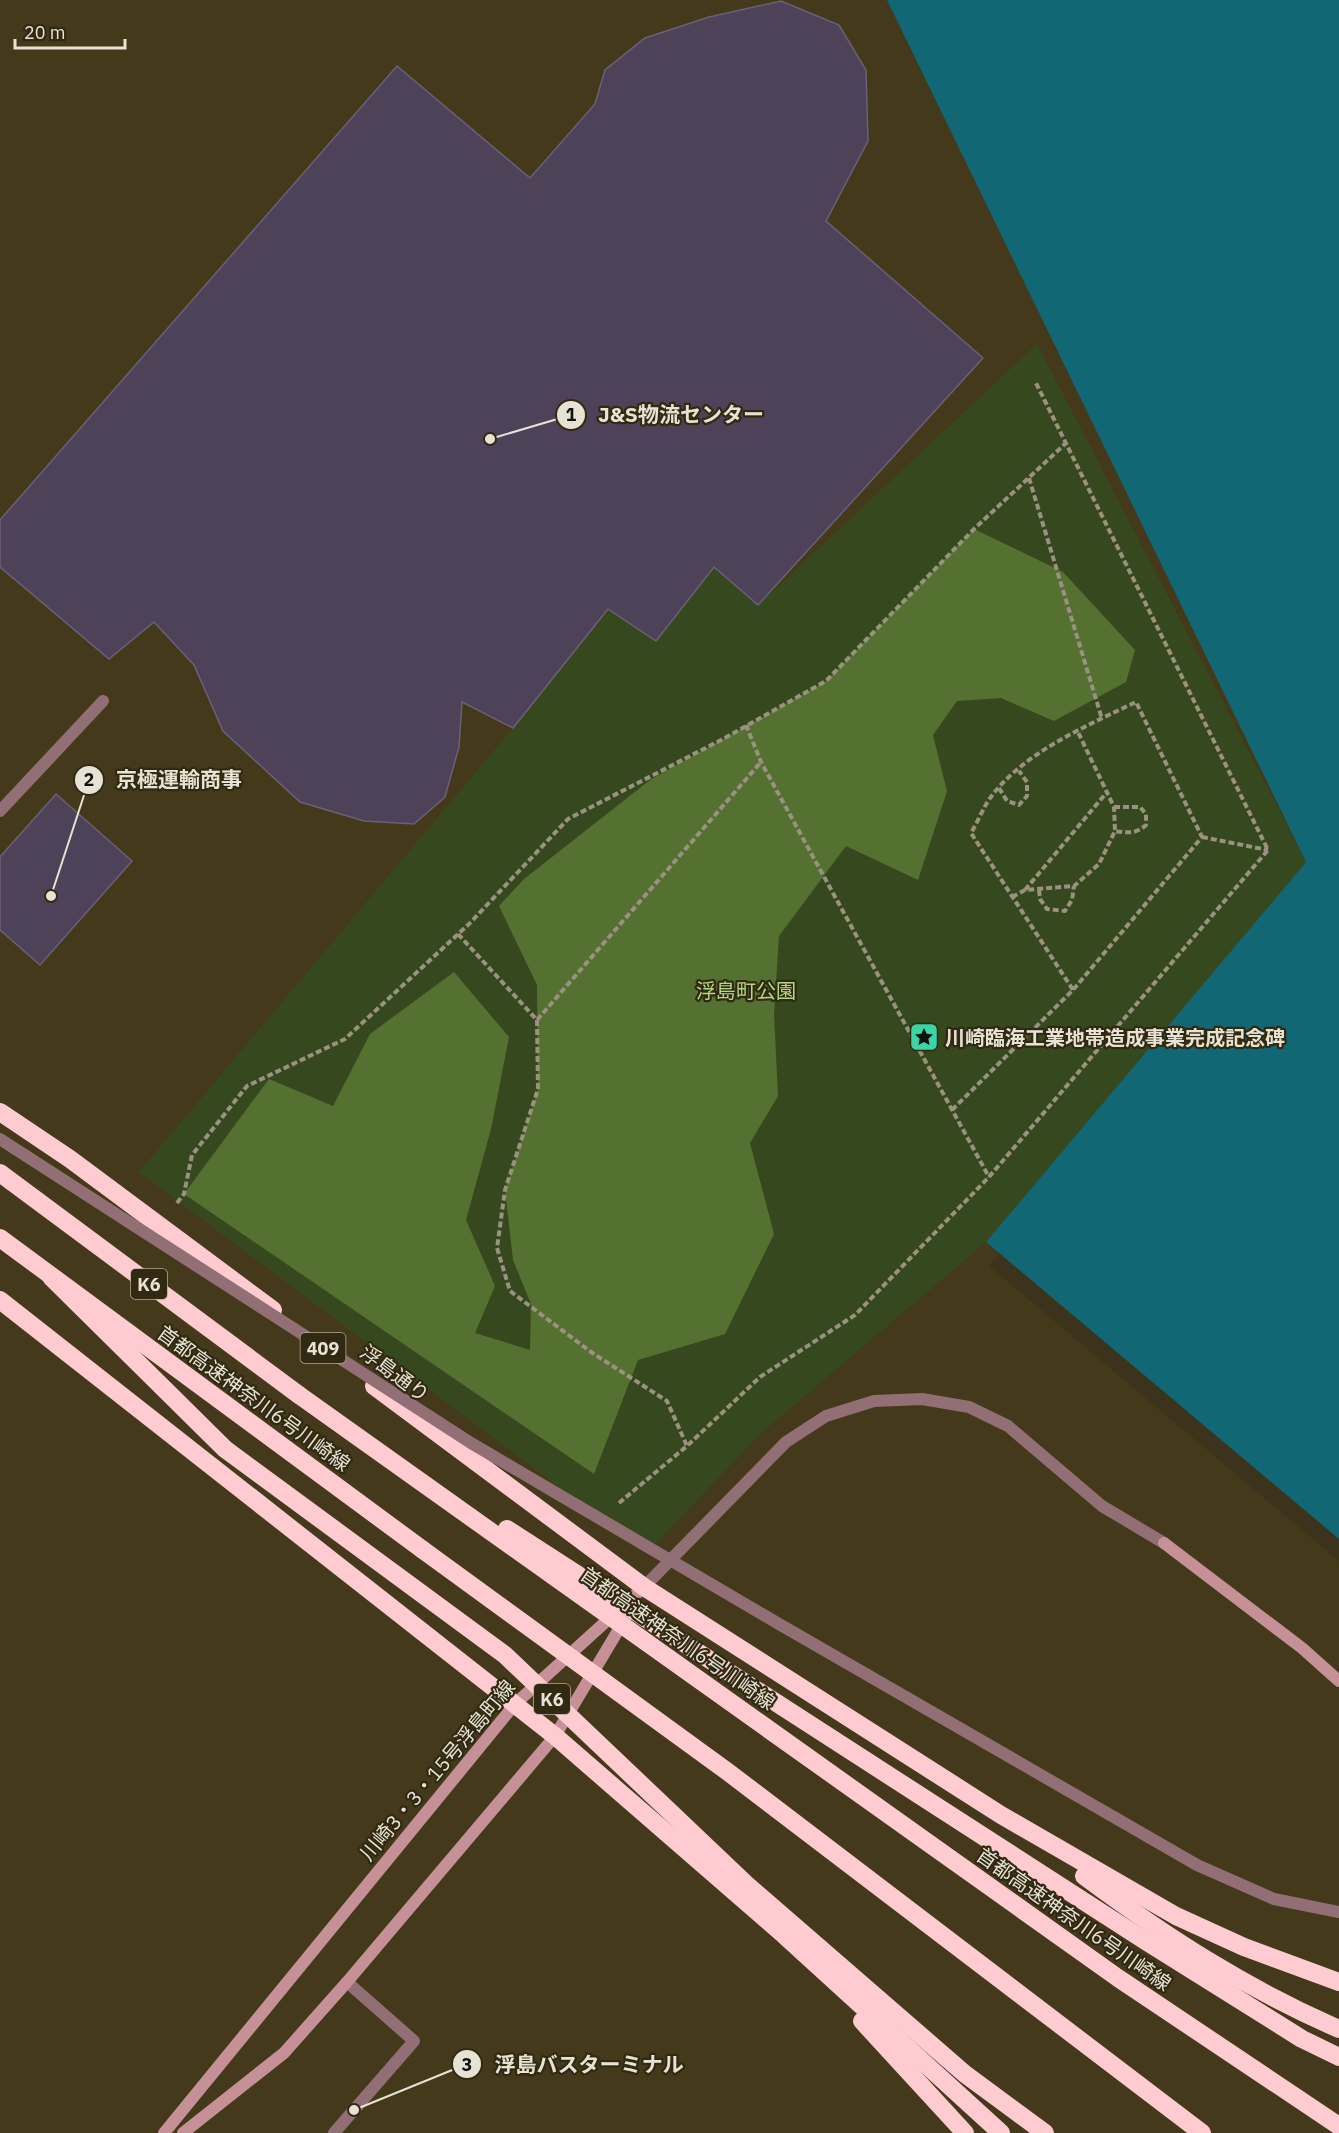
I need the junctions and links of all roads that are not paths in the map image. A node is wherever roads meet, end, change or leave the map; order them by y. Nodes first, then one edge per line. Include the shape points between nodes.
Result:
1 (103, 701) dead end
2 (0, 811) edge
3 (0, 1112) edge
4 (0, 1139) edge
5 (0, 1173) edge
6 (0, 1238) edge
7 (51, 1277) junction
8 (1, 1302) edge
9 (299, 1395) junction
10 (644, 1587) junction
11 (1339, 1681) edge
12 (515, 1704) junction
13 (555, 1736) junction
14 (1001, 1815) junction
15 (1339, 1912) edge
16 (784, 1935) junction
17 (347, 1982) junction
18 (1339, 1982) edge
19 (1339, 2029) edge
20 (1339, 2057) edge
21 (1339, 2126) edge
22 (164, 2133) edge
23 (183, 2133) edge
24 (334, 2133) edge
25 (965, 2133) edge
26 (1001, 2133) edge
27 (1045, 2133) edge
28 (1202, 2133) edge

1 - 2 street
3 - 10 highway, 浮島通り / 409 via 70,1159
4 - 15 street, bridge via 471,1443 779,1624 1197,1865 1274,1899
5 - 9 highway, 首都高速神奈川6号川崎線 / K6
6 - 7 highway, 首都高速神奈川6号川崎線 / K6
7 - 27 highway, K6, bridge via 225,1449 505,1655 746,1884 965,2074
7 - 28 highway, 首都高速神奈川6号川崎線 / K6, bridge via 728,1772
8 - 12 highway
9 - 20 highway, K6, bridge via 1147,1942 1302,2039
9 - 21 highway, 首都高速神奈川6号川崎線 / K6, bridge via 1118,1978
10 - 11 street via 786,1442 826,1416 874,1401 922,1399 969,1407 1008,1426 1102,1506 1164,1543 1302,1648
10 - 12 street, 川崎3・3・15号浮島町線
10 - 13 street
10 - 14 highway, 浮島通り
12 - 13 highway
12 - 22 street, 川崎3・3・15号浮島町線
13 - 16 highway
13 - 17 street
14 - 18 highway via 1176,1916 1244,1947
14 - 19 highway via 1149,1924 1217,1968 1286,2006
16 - 25 highway
16 - 26 highway
17 - 23 street via 284,2053
17 - 24 street via 414,2041

